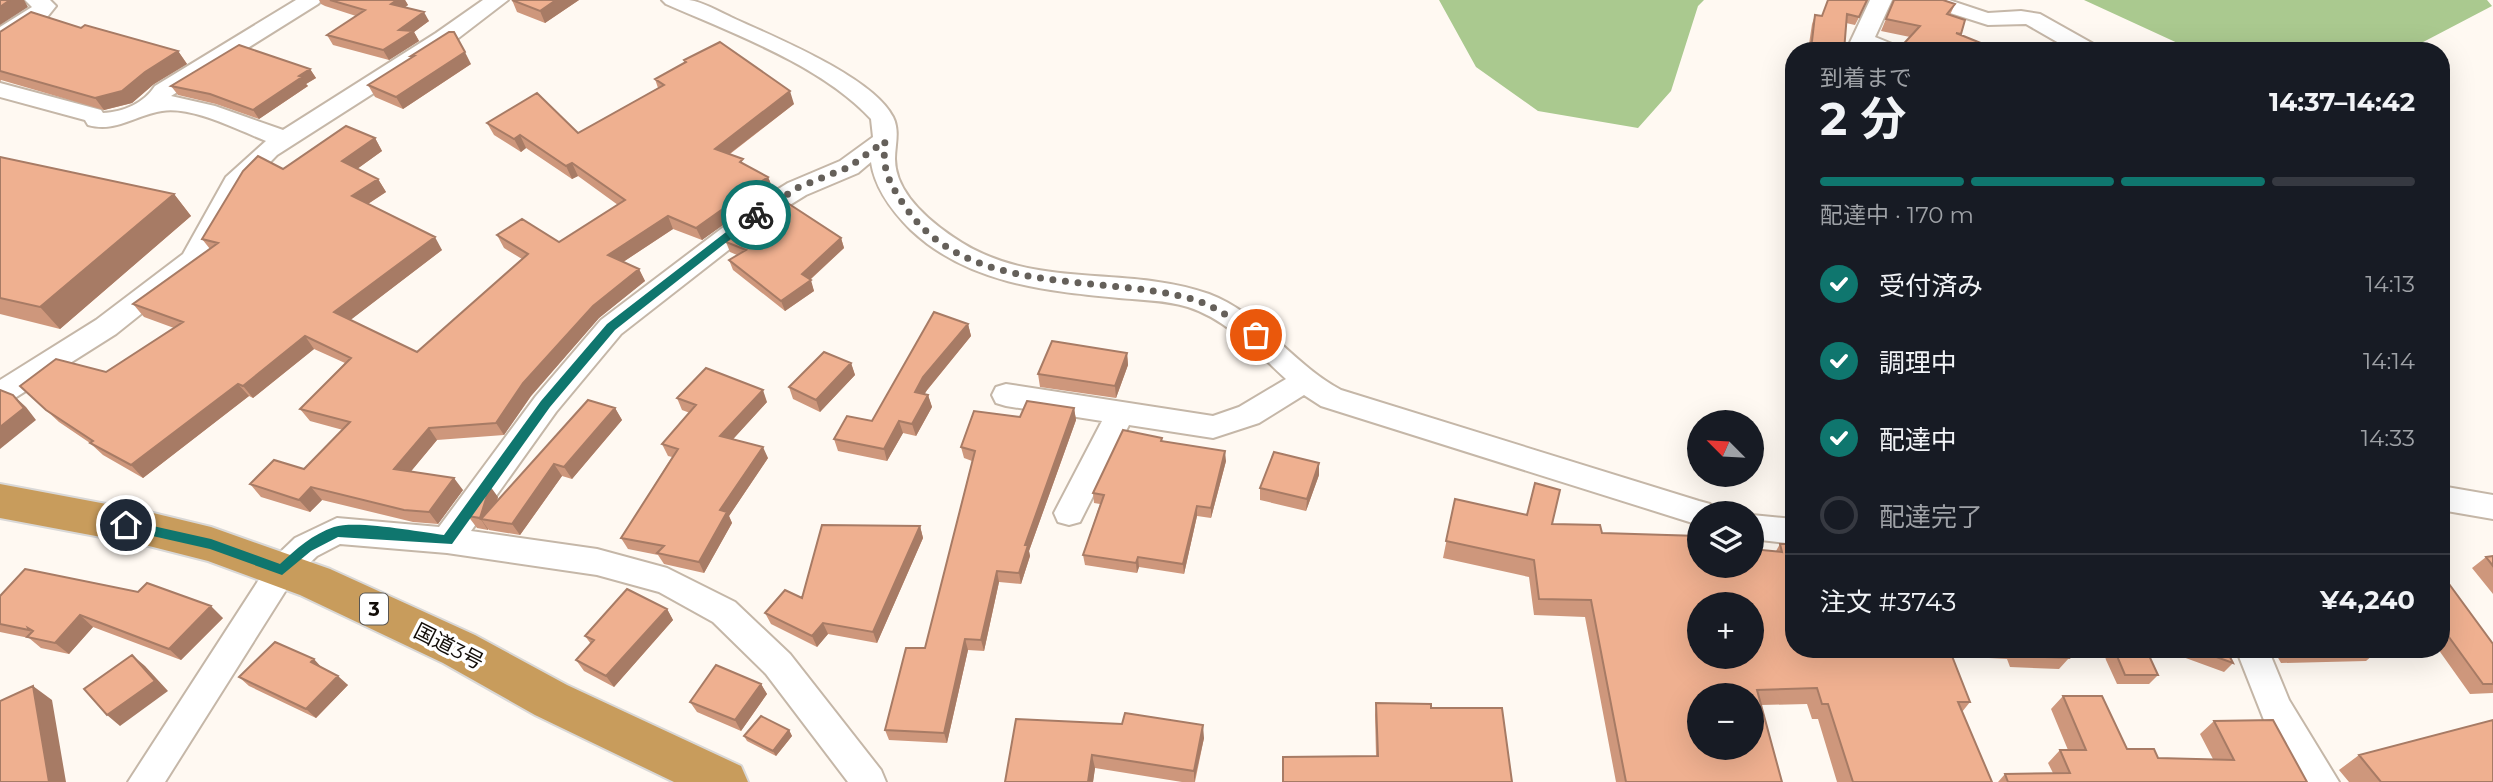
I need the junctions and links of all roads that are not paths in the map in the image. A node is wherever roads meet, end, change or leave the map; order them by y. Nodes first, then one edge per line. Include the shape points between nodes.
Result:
1 (36, 0) edge
2 (311, 0) edge
3 (497, 0) edge
4 (673, 0) edge
5 (1881, 0) edge
6 (1929, 0) edge
7 (0, 37) edge
8 (1860, 42) edge
9 (2073, 42) edge
10 (0, 90) edge
11 (154, 105) junction
12 (284, 139) junction
13 (885, 141) junction
14 (1303, 382) junction
15 (0, 394) edge
16 (1006, 395) dead end
17 (1120, 414) junction
18 (2450, 500) edge
19 (0, 501) edge
20 (2493, 507) edge
21 (1687, 509) edge
22 (1069, 513) dead end
23 (1764, 528) edge
24 (1785, 531) edge
25 (447, 540) junction
26 (282, 570) junction
27 (2256, 658) edge
28 (145, 782) edge
29 (724, 782) edge
30 (869, 782) edge
31 (2322, 782) edge

1 - 7 street via 45,6
2 - 11 street via 172,85
3 - 12 street
4 - 13 street via 793,57 860,95 882,118
5 - 8 street
6 - 9 street via 1987,19 2032,19
10 - 11 street via 108,122
11 - 12 street via 188,106
12 - 15 street via 235,183 192,260 116,320
13 - 14 street via 883,165 893,189 914,220 948,246 977,261 1033,278 1198,301 1256,335
13 - 25 street via 849,167 797,188 762,210 611,327 545,404
14 - 17 street via 1249,415 1213,428
14 - 21 street via 1331,398
16 - 17 street
17 - 22 street
18 - 20 street
19 - 26 highway, 国道3号 / 3 via 211,544
23 - 24 street
25 - 26 street via 337,531 306,547
25 - 30 street via 597,562 667,581 724,612 778,664
26 - 28 street
26 - 29 highway, 国道3号 / 3 via 459,649 551,700
27 - 31 street via 2276,709

